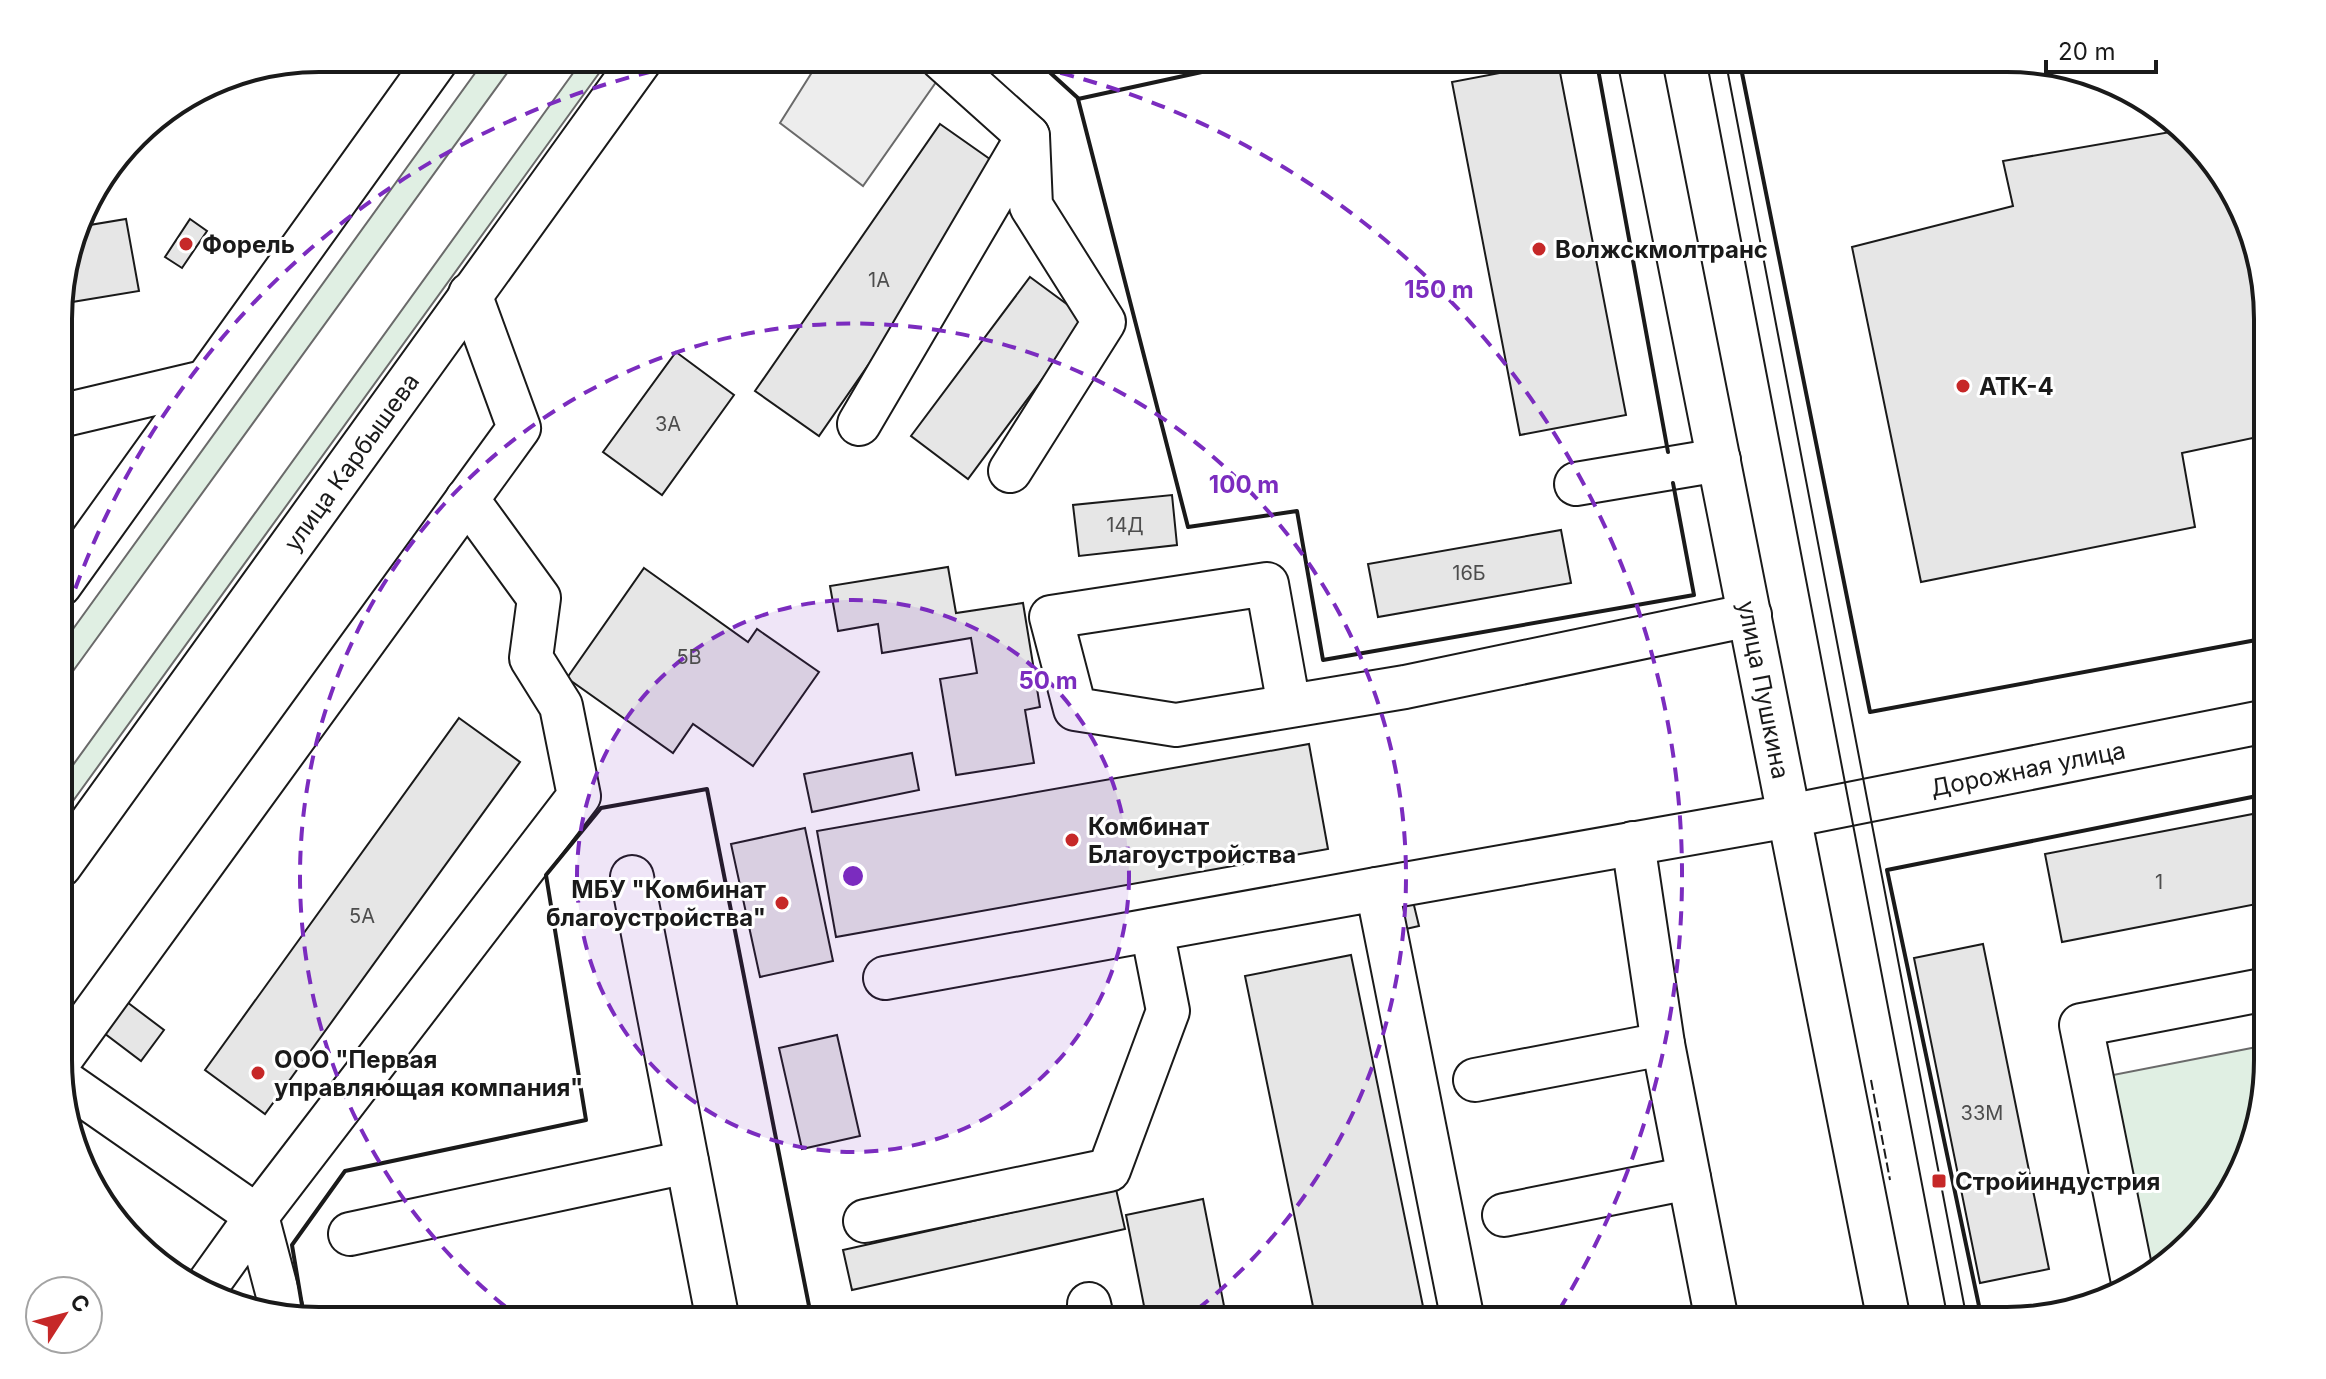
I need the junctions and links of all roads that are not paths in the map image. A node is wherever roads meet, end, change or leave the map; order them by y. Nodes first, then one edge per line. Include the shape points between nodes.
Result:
1 (1642, 72) edge
2 (427, 73) edge
3 (631, 73) edge
4 (957, 73) edge
5 (1028, 136) junction
6 (470, 294) junction
7 (204, 382) junction
8 (72, 413) edge
9 (859, 424) dead end
10 (1719, 460) junction
11 (1010, 471) dead end
12 (1576, 484) dead end
13 (467, 499) junction
14 (72, 568) edge
15 (1750, 615) junction
16 (1289, 706) junction
17 (2253, 724) edge
18 (1789, 816) junction
19 (1633, 843) junction
20 (72, 849) edge
21 (632, 877) dead end
22 (1377, 889) junction
23 (1152, 930) junction
24 (885, 978) dead end
25 (2253, 992) edge
26 (72, 1043) edge
27 (1663, 1044) junction
28 (1475, 1080) dead end
29 (74, 1089) edge
30 (687, 1162) junction
31 (1689, 1178) junction
32 (1504, 1215) dead end
33 (257, 1216) junction
34 (865, 1221) dead end
35 (350, 1234) dead end
36 (2131, 1273) edge
37 (210, 1281) edge
38 (280, 1304) edge
39 (1460, 1306) edge
40 (1714, 1306) edge
41 (1886, 1306) edge
42 (711, 1307) edge

1 - 10 street, улица Пушкина
2 - 7 street
3 - 6 street, улица Карбышева
4 - 5 street
5 - 9 street
5 - 11 street via 1031,206 1104,322
6 - 13 street via 519,428
6 - 20 street, улица Карбышева
7 - 8 street
7 - 14 street
10 - 12 street
10 - 15 street, улица Пушкина
13 - 26 street
13 - 33 street via 539,598 531,658 561,706 579,796
15 - 16 street
15 - 18 street, улица Пушкина
16 - 16 street via 1267,584 1051,617 1075,709 1176,725
17 - 18 street, Дорожная улица
18 - 19 street, Дорожная улица
18 - 41 street, улица Пушкина
19 - 22 street, Дорожная улица
19 - 27 street
21 - 30 street
22 - 23 street, Дорожная улица
22 - 39 street
23 - 24 street, Дорожная улица
23 - 34 street via 1168,1011 1109,1170
25 - 36 street via 2081,1025
27 - 28 street
27 - 31 street
29 - 33 street
30 - 35 street
30 - 42 street
31 - 32 street
31 - 40 street
33 - 37 street
33 - 38 street

